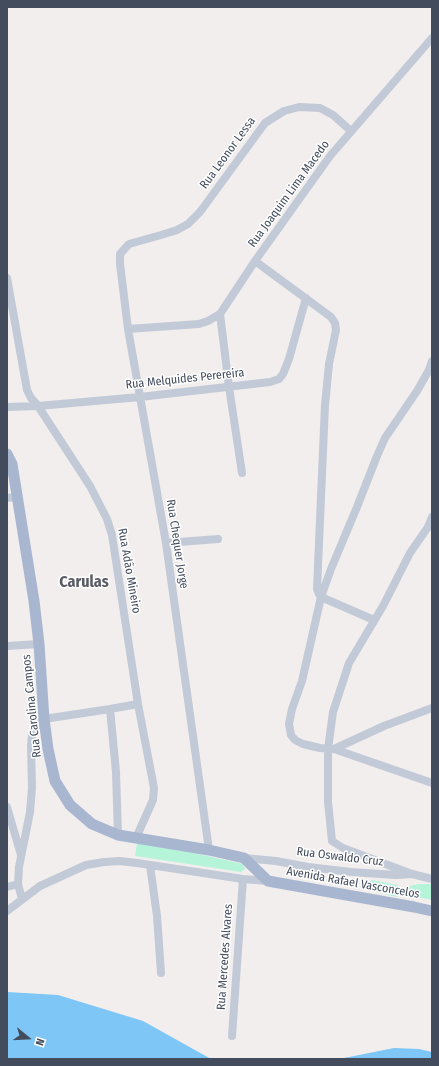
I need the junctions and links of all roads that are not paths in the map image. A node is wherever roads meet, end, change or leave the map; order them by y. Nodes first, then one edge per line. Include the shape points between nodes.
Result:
1 (432, 38) edge
2 (351, 131) junction
3 (129, 244) joint
4 (255, 261) junction
5 (7, 278) edge
6 (306, 298) junction
7 (220, 314) junction
8 (128, 329) junction
9 (432, 361) edge
10 (229, 387) junction
11 (140, 396) junction
12 (38, 406) junction
13 (7, 407) edge
14 (7, 454) edge
15 (242, 473) dead end
16 (12, 498) edge
17 (432, 517) edge
18 (218, 539) dead end
19 (166, 543) junction
20 (321, 597) junction
21 (374, 620) junction
22 (39, 644) junction
23 (7, 646) edge
24 (138, 704) junction
25 (432, 708) edge
26 (110, 709) junction
27 (44, 719) junction
28 (331, 749) junction
29 (432, 783) edge
30 (7, 807) edge
31 (118, 835) junction
32 (136, 838) junction
33 (209, 850) junction
34 (21, 855) junction
35 (244, 858) junction
36 (150, 866) junction
37 (412, 874) junction
38 (242, 879) junction
39 (432, 879) edge
40 (268, 881) junction
41 (18, 884) junction
42 (7, 887) edge
43 (22, 899) junction
44 (7, 911) edge
45 (432, 911) edge
46 (161, 973) dead end
47 (232, 1036) dead end

1 - 2 street, Rua Joaquim Lima Macedo
2 - 3 street, Rua Leonor Lessa via 333,115 320,108 299,107 284,111 265,123 200,212 188,224 161,236
2 - 4 street, Rua Joaquim Lima Macedo via 330,156
3 - 8 street, Rua Chequer Jorge via 120,254
4 - 6 street
4 - 7 street, Rua Joaquim Lima Macedo
5 - 12 street, Rua Adão Mineiro via 27,390
6 - 10 street, Rua Melquides Perereira via 283,374 270,382
6 - 20 street via 331,316 336,330 329,364 325,406 317,588
7 - 8 street via 199,324
7 - 10 street
8 - 11 street, Rua Chequer Jorge
9 - 20 street via 417,391 385,438
10 - 11 street, Rua Melquides Perereira
10 - 15 street
11 - 12 street, Rua Melquides Perereira
11 - 19 street, Rua Chequer Jorge
12 - 13 street, Rua Melquides Perereira
12 - 24 street, Rua Adão Mineiro via 90,486 107,519 112,535
14 - 16 main road, Rua Carolina Campos via 12,464
16 - 22 main road, Rua Carolina Campos via 34,601
17 - 21 street
18 - 19 street
19 - 33 street, Rua Chequer Jorge
20 - 21 street
20 - 28 street via 302,681 289,724 295,740 309,746
21 - 28 street via 349,663 333,712
22 - 23 street
22 - 27 main road, Rua Carolina Campos
24 - 26 street
24 - 32 street, Rua Adão Mineiro via 154,788 153,800
25 - 28 street
26 - 27 street
26 - 31 street
27 - 31 main road, Rua Carolina Campos via 55,781 70,805 92,824
27 - 34 street via 34,729 32,736 30,812
28 - 29 street
28 - 37 street via 327,771 332,841 343,848
30 - 34 street
31 - 32 main road, Rua Carolina Campos
32 - 33 main road, Rua Carolina Campos
33 - 35 main road, Rua Carolina Campos
34 - 41 street
35 - 37 street, Rua Oswaldo Cruz via 352,872
35 - 40 main road
36 - 38 street
36 - 43 street via 119,861 86,866 40,886
36 - 46 street via 158,916
37 - 39 street, Rua Oswaldo Cruz
38 - 40 street
38 - 47 street, Rua Mercedes Alvares
40 - 45 main road, Avenida Rafael Vasconcelos
41 - 42 street
41 - 43 street
43 - 44 street

